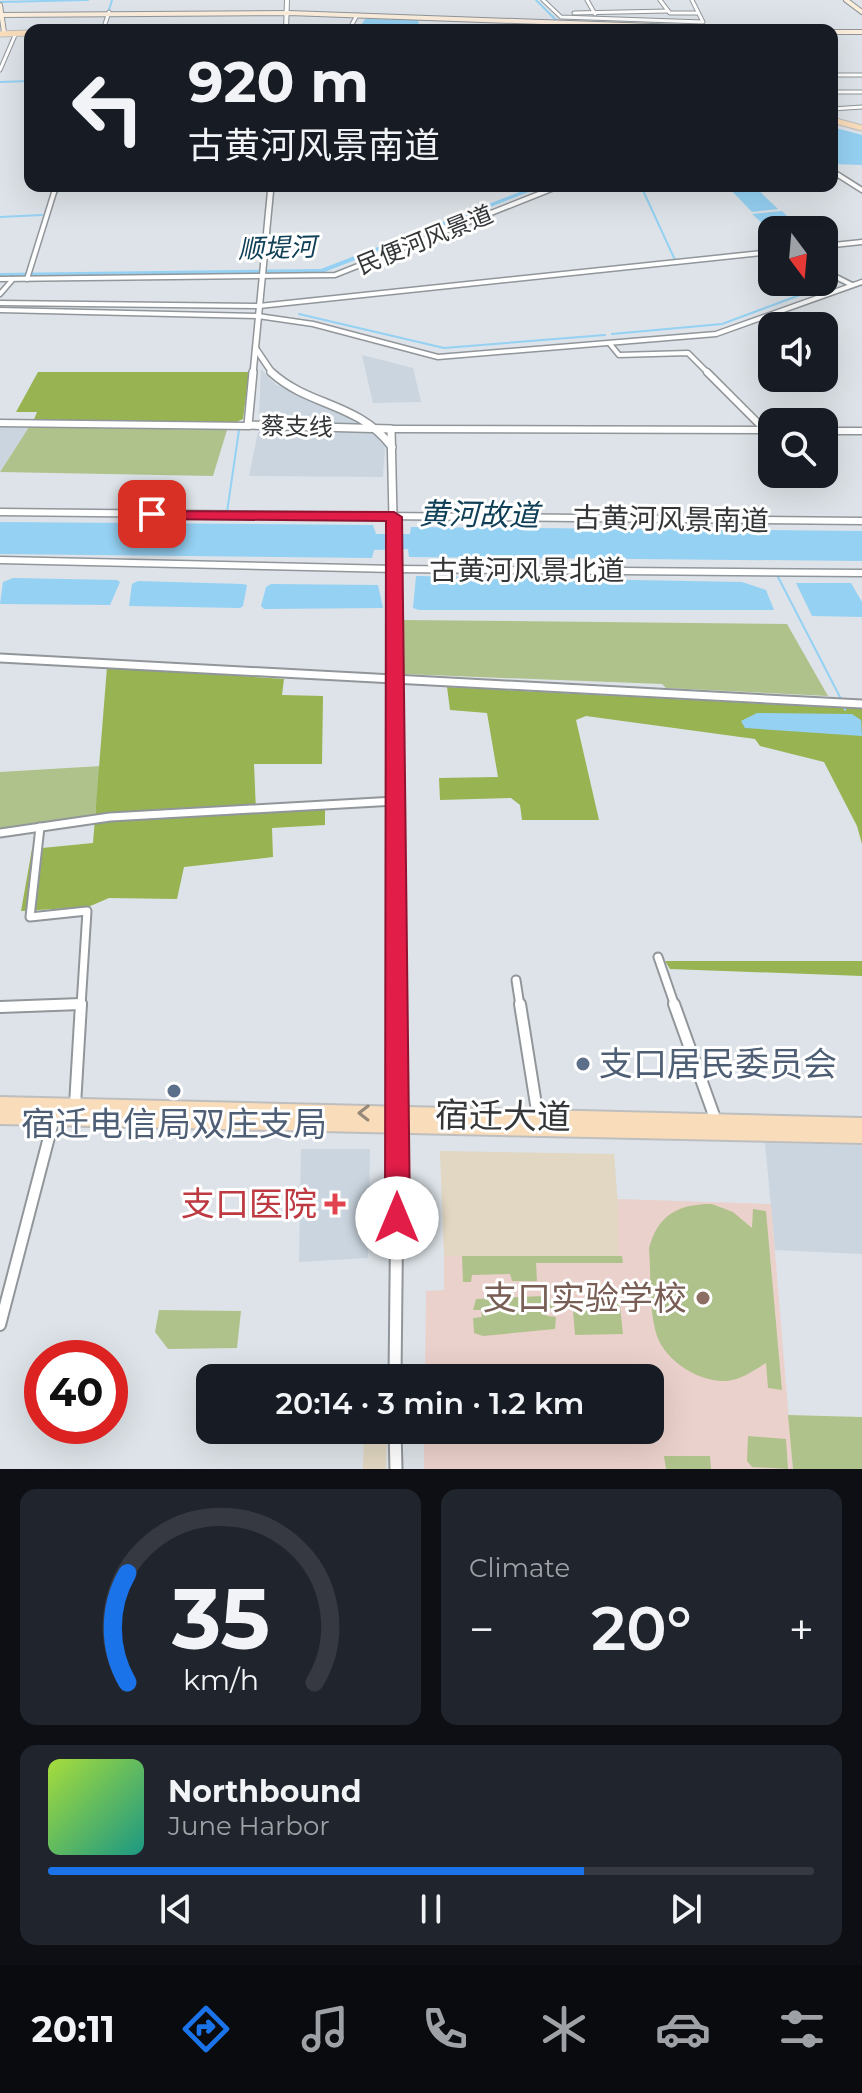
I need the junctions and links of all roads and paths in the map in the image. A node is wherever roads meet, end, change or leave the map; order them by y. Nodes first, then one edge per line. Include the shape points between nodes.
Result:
1 (287, 0) edge
2 (543, 0) edge
3 (587, 0) edge
4 (660, 0) edge
5 (695, 0) edge
6 (846, 0) edge
7 (0, 5) edge
8 (594, 11) junction
9 (668, 11) junction
10 (109, 12) junction
11 (700, 12) junction
12 (862, 12) edge
13 (289, 13) junction
14 (556, 14) junction
15 (1, 15) edge
16 (357, 15) junction
17 (675, 21) junction
18 (557, 22) joint
19 (637, 23) junction
20 (105, 24) edge
21 (287, 24) edge
22 (352, 24) edge
23 (580, 24) edge
24 (593, 24) edge
25 (601, 24) edge
26 (625, 24) edge
27 (646, 24) edge
28 (677, 24) edge
29 (707, 24) edge
30 (24, 32) edge
31 (24, 32) edge
32 (838, 32) edge
33 (862, 32) edge
34 (1, 33) edge
35 (16, 33) junction
36 (0, 70) edge
37 (838, 75) edge
38 (862, 75) edge
39 (838, 92) edge
40 (862, 92) edge
41 (862, 107) edge
42 (838, 109) edge
43 (838, 123) edge
44 (862, 129) edge
45 (838, 175) edge
46 (862, 190) edge
47 (54, 192) edge
48 (271, 192) edge
49 (544, 192) edge
50 (862, 242) edge
51 (838, 245) edge
52 (758, 253) edge
53 (28, 276) junction
54 (263, 278) junction
55 (838, 278) edge
56 (0, 279) edge
57 (13, 279) junction
58 (862, 282) edge
59 (852, 285) junction
60 (0, 294) edge
61 (0, 303) edge
62 (259, 306) junction
63 (0, 310) edge
64 (258, 316) junction
65 (610, 344) junction
66 (255, 346) junction
67 (758, 420) edge
68 (0, 423) edge
69 (249, 426) junction
70 (378, 429) junction
71 (391, 429) junction
72 (758, 430) edge
73 (838, 431) edge
74 (862, 431) edge
75 (394, 452) junction
76 (0, 512) edge
77 (394, 517) junction
78 (862, 521) edge
79 (0, 560) edge
80 (394, 569) junction
81 (862, 573) edge
82 (0, 658) edge
83 (395, 681) junction
84 (862, 704) edge
85 (395, 801) junction
86 (40, 827) junction
87 (0, 833) edge
88 (658, 957) dead end
89 (516, 980) dead end
90 (81, 1004) junction
91 (0, 1007) edge
92 (0, 1104) edge
93 (75, 1106) junction
94 (0, 1117) edge
95 (538, 1117) junction
96 (54, 1118) junction
97 (398, 1120) junction
98 (716, 1121) junction
99 (862, 1125) edge
100 (862, 1136) edge
101 (0, 1325) edge
102 (395, 1364) edge
103 (395, 1444) edge
104 (396, 1469) edge

1 - 13 street
2 - 14 street
3 - 8 street
4 - 9 street
5 - 11 street
6 - 12 main road
7 - 15 main road
8 - 9 street
8 - 14 street
8 - 25 street
9 - 11 street
9 - 17 street
10 - 13 main road
10 - 15 main road
10 - 20 street
11 - 17 street via 703,22
11 - 29 street
13 - 16 main road
13 - 21 street
14 - 24 street
15 - 34 main road
16 - 18 main road
16 - 22 street
17 - 19 street
17 - 28 street
18 - 23 main road
19 - 26 main road
19 - 27 main road
30 - 34 main road
31 - 35 main road
32 - 33 main road
34 - 35 main road
35 - 36 street
37 - 38 street
39 - 40 street
41 - 42 street
43 - 44 main road
45 - 46 street
47 - 53 street
48 - 54 street, 蔡支线
49 - 54 street, 民便河风景道 via 338,275
50 - 51 street
52 - 62 street
53 - 54 street, 民便河风景道
53 - 57 street, 民便河风景道
54 - 62 street, 蔡支线
55 - 59 street
56 - 57 street, 民便河风景道
57 - 60 street
58 - 59 street
59 - 65 street via 716,334
61 - 62 street
62 - 64 street, 蔡支线
63 - 64 street
64 - 65 street via 313,324 438,357
64 - 66 street, 蔡支线
65 - 67 street via 619,355 688,353
66 - 69 street, 蔡支线
66 - 70 street via 263,365 280,380 355,412
68 - 69 street
69 - 70 street, 蔡支线
70 - 71 street, 蔡支线
70 - 75 street
71 - 72 street
71 - 75 street
73 - 74 street
75 - 77 street
76 - 77 street, 古黄河风景南道
77 - 78 street, 古黄河风景南道
77 - 80 street
79 - 80 street, 古黄河风景北道
80 - 81 street, 古黄河风景北道
80 - 83 street
82 - 83 street
83 - 84 street
83 - 85 street
85 - 86 street via 110,817
85 - 97 street
86 - 87 street
86 - 90 street via 30,917 87,911
88 - 98 street
89 - 95 street
90 - 91 street
90 - 93 street
92 - 93 main road, 宿迁大道
97 -> 93 main road, 宿迁大道
94 - 96 main road, 宿迁大道
95 - 97 main road, 宿迁大道
95 - 98 main road, 宿迁大道
96 - 97 main road, 宿迁大道
96 - 101 street
97 - 100 main road, 宿迁大道
97 - 102 street
98 - 99 main road, 宿迁大道
103 - 104 street

